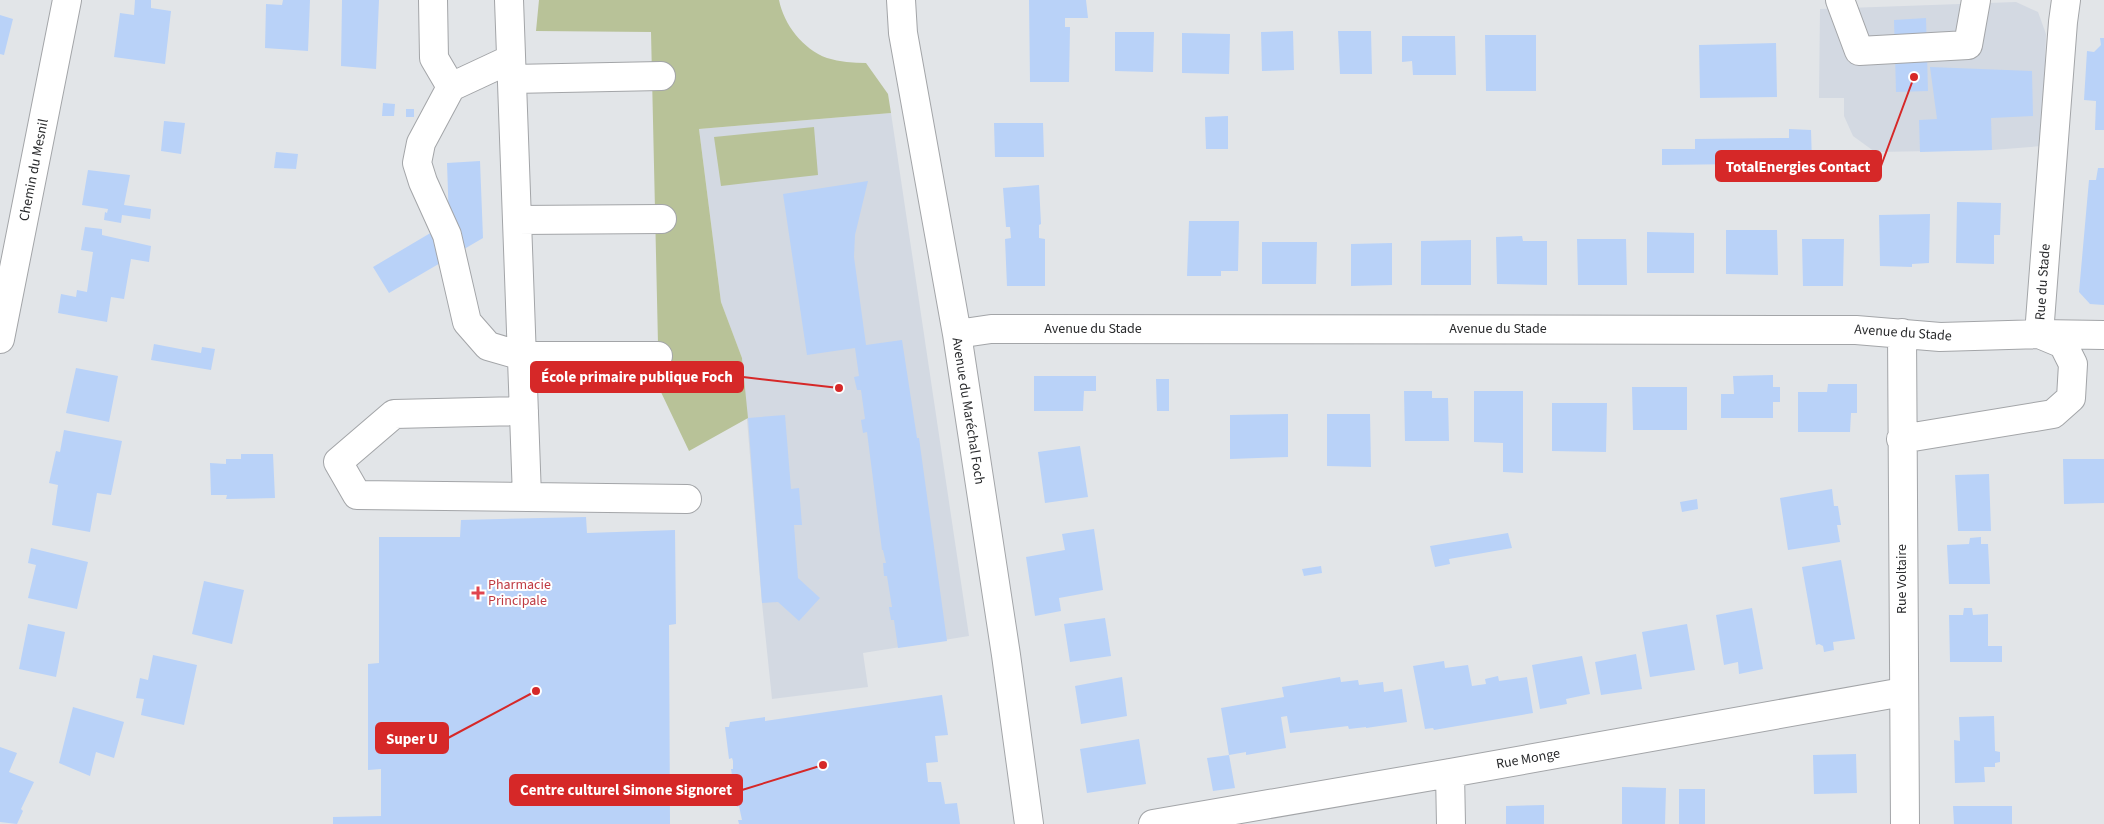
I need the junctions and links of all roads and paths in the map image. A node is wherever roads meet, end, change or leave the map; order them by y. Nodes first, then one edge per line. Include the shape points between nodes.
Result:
1 (67, 0) edge
2 (433, 0) edge
3 (509, 0) edge
4 (901, 0) edge
5 (1840, 0) edge
6 (1976, 0) edge
7 (2066, 0) edge
8 (512, 69) junction
9 (661, 76) dead end
10 (451, 87) junction
11 (517, 220) junction
12 (662, 220) dead end
13 (1902, 333) junction
14 (957, 334) junction
15 (2039, 334) junction
16 (2104, 335) edge
17 (0, 339) edge
18 (522, 356) junction
19 (658, 356) dead end
20 (524, 411) junction
21 (1902, 440) junction
22 (527, 497) junction
23 (687, 498) dead end
24 (1903, 692) junction
25 (1450, 773) junction
26 (1029, 824) edge
27 (1153, 824) edge
28 (1451, 824) edge
29 (1905, 824) edge

1 - 17 street, Chemin du Mesnil
2 - 10 street via 434,58
3 - 8 street
4 - 14 street, Avenue du Maréchal Foch via 903,33
5 - 6 street via 1859,50 1968,46
7 - 15 street, Rue du Stade
8 - 9 street
8 - 10 street
8 - 11 street
10 - 18 street via 421,144 417,163 447,235 467,322 488,346
11 - 12 street
11 - 18 street
13 - 14 street, Avenue du Stade via 1856,330 991,329
13 - 15 street, Avenue du Stade via 1940,338
13 - 21 street, Rue Voltaire
14 - 26 street, Avenue du Maréchal Foch
15 - 16 street, Avenue du Stade
15 - 21 street, Rue du Stade via 2063,344 2073,364 2071,398 2053,414
18 - 19 street
18 - 20 street
20 - 22 street
20 - 22 street via 394,414 338,462 357,496
21 - 24 street, Rue Voltaire
22 - 23 street
24 - 25 street, Rue Monge
24 - 29 street, Rue Voltaire
25 - 27 street, Rue Monge
25 - 28 street

